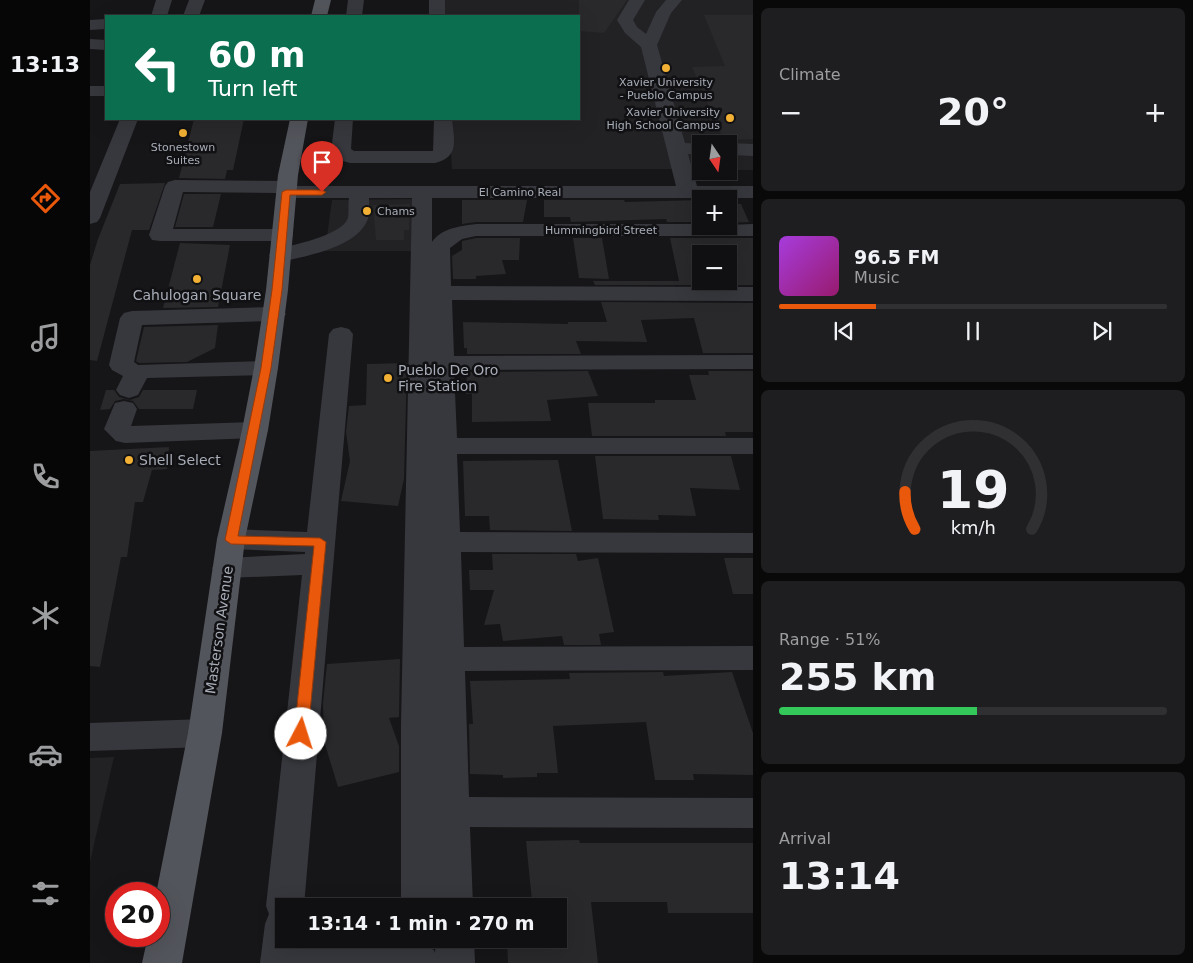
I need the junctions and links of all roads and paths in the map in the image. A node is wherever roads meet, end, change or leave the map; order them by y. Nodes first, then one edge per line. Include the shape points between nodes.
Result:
1 (164, 0) edge
2 (197, 0) edge
3 (322, 0) edge
4 (356, 0) edge
5 (436, 0) edge
6 (637, 0) edge
7 (674, 0) edge
8 (159, 15) edge
9 (191, 15) edge
10 (319, 15) edge
11 (354, 15) edge
12 (437, 15) edge
13 (105, 24) edge
14 (90, 25) edge
15 (90, 44) edge
16 (105, 44) edge
17 (649, 45) junction
18 (90, 91) edge
19 (105, 91) edge
20 (129, 120) edge
21 (299, 120) edge
22 (344, 120) edge
23 (443, 120) edge
24 (677, 148) junction
25 (692, 149) edge
26 (738, 149) edge
27 (753, 150) edge
28 (753, 177) edge
29 (686, 184) junction
30 (287, 189) junction
31 (422, 192) junction
32 (753, 192) edge
33 (341, 215) junction
34 (90, 218) edge
35 (753, 230) edge
36 (281, 245) junction
37 (440, 294) junction
38 (753, 294) edge
39 (274, 314) junction
40 (341, 334) dead end
41 (753, 362) edge
42 (442, 363) junction
43 (266, 368) junction
44 (130, 391) junction
45 (255, 430) junction
46 (444, 446) junction
47 (753, 446) edge
48 (231, 540) junction
49 (446, 542) junction
50 (753, 543) edge
51 (319, 553) junction
52 (227, 568) junction
53 (448, 658) junction
54 (753, 658) edge
55 (205, 733) junction
56 (90, 738) edge
57 (452, 812) junction
58 (753, 813) edge
59 (286, 898) edge
60 (420, 898) edge
61 (454, 898) edge
62 (282, 948) edge
63 (420, 948) edge
64 (455, 948) edge
65 (162, 963) edge
66 (420, 963) edge
67 (455, 963) edge

1 - 8 street
2 - 9 street
3 - 10 main road
4 - 11 street
5 - 12 street
6 - 17 street via 625,20 631,30
7 - 17 street via 664,12
13 - 14 street
15 - 16 street
17 - 24 street
18 - 19 street
20 - 34 street
21 - 30 main road, Masterson Avenue
22 - 23 street via 341,151 344,154 435,157 444,151
24 - 25 street
24 - 29 street
26 - 27 street
28 - 29 street, El Camino Real
29 - 30 street, El Camino Real
29 - 31 street, El Camino Real
29 - 32 street, El Camino Real
30 - 33 street
30 - 33 street, El Camino Real
30 - 36 main road, Masterson Avenue
30 - 36 street via 176,186 160,235
31 - 33 street, El Camino Real
31 - 60 street
33 - 36 street
35 - 37 street, Hummingbird Street via 476,230 450,235 439,248
36 - 39 main road, Masterson Avenue
37 - 38 street
37 - 42 street
39 - 43 main road, Masterson Avenue
39 - 44 street via 132,318 121,365
40 - 51 street
41 - 42 street
42 - 46 street
43 - 44 street via 150,369
43 - 45 main road, Masterson Avenue
44 - 45 street via 117,430 125,435
45 - 48 main road, Masterson Avenue
46 - 47 street
46 - 49 street
48 - 51 street
48 - 52 main road, Masterson Avenue
49 - 50 street
49 - 53 street
51 - 52 street
51 - 59 street
52 - 55 main road, Masterson Avenue
53 - 54 street
53 - 57 street
55 - 56 street
55 - 65 main road, Masterson Avenue
57 - 58 street
57 - 61 street
62 - 66 street
63 - 66 street
64 - 67 street

